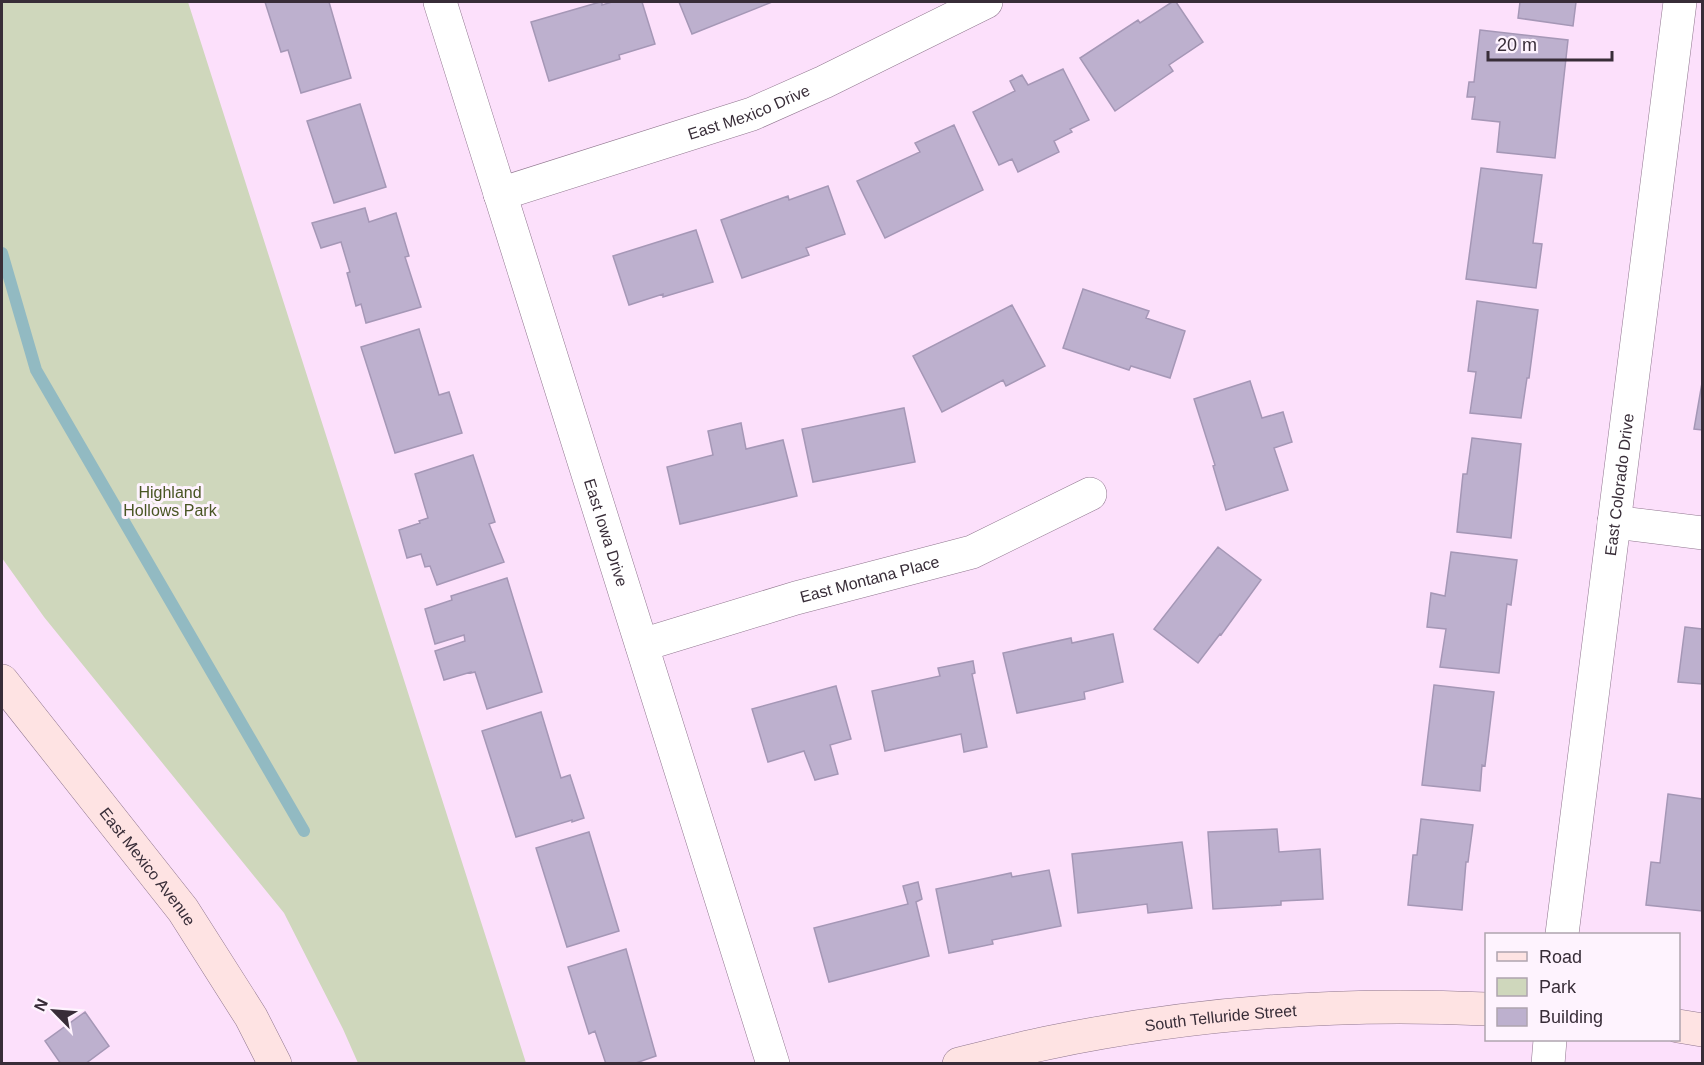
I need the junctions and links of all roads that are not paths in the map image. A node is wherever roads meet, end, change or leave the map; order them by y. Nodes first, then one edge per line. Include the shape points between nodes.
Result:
1 (440, 2) edge
2 (986, 2) edge
3 (1680, 2) edge
4 (1689, 36) edge
5 (500, 194) junction
6 (1090, 494) dead end
7 (1614, 522) junction
8 (1702, 534) edge
9 (642, 645) junction
10 (2, 681) edge
11 (1562, 933) edge
12 (1485, 1009) edge
13 (1680, 1026) edge
14 (1702, 1030) edge
15 (1550, 1041) edge
16 (275, 1064) edge
17 (773, 1064) edge
18 (959, 1064) edge
19 (1548, 1064) edge

1 - 5 street, East Iowa Drive
2 - 5 street, East Mexico Drive via 752,114
3 - 4 street, East Colorado Drive
4 - 7 street, East Colorado Drive
5 - 9 street, East Iowa Drive
6 - 9 street, East Montana Place via 972,552 796,598
7 - 8 street
7 - 11 street, East Colorado Drive
9 - 17 street, East Iowa Drive
10 - 16 street, East Mexico Avenue via 183,910 251,1017
12 - 18 street, South Telluride Street via 1347,1008 1239,1015 1048,1043
13 - 14 street
15 - 19 street

